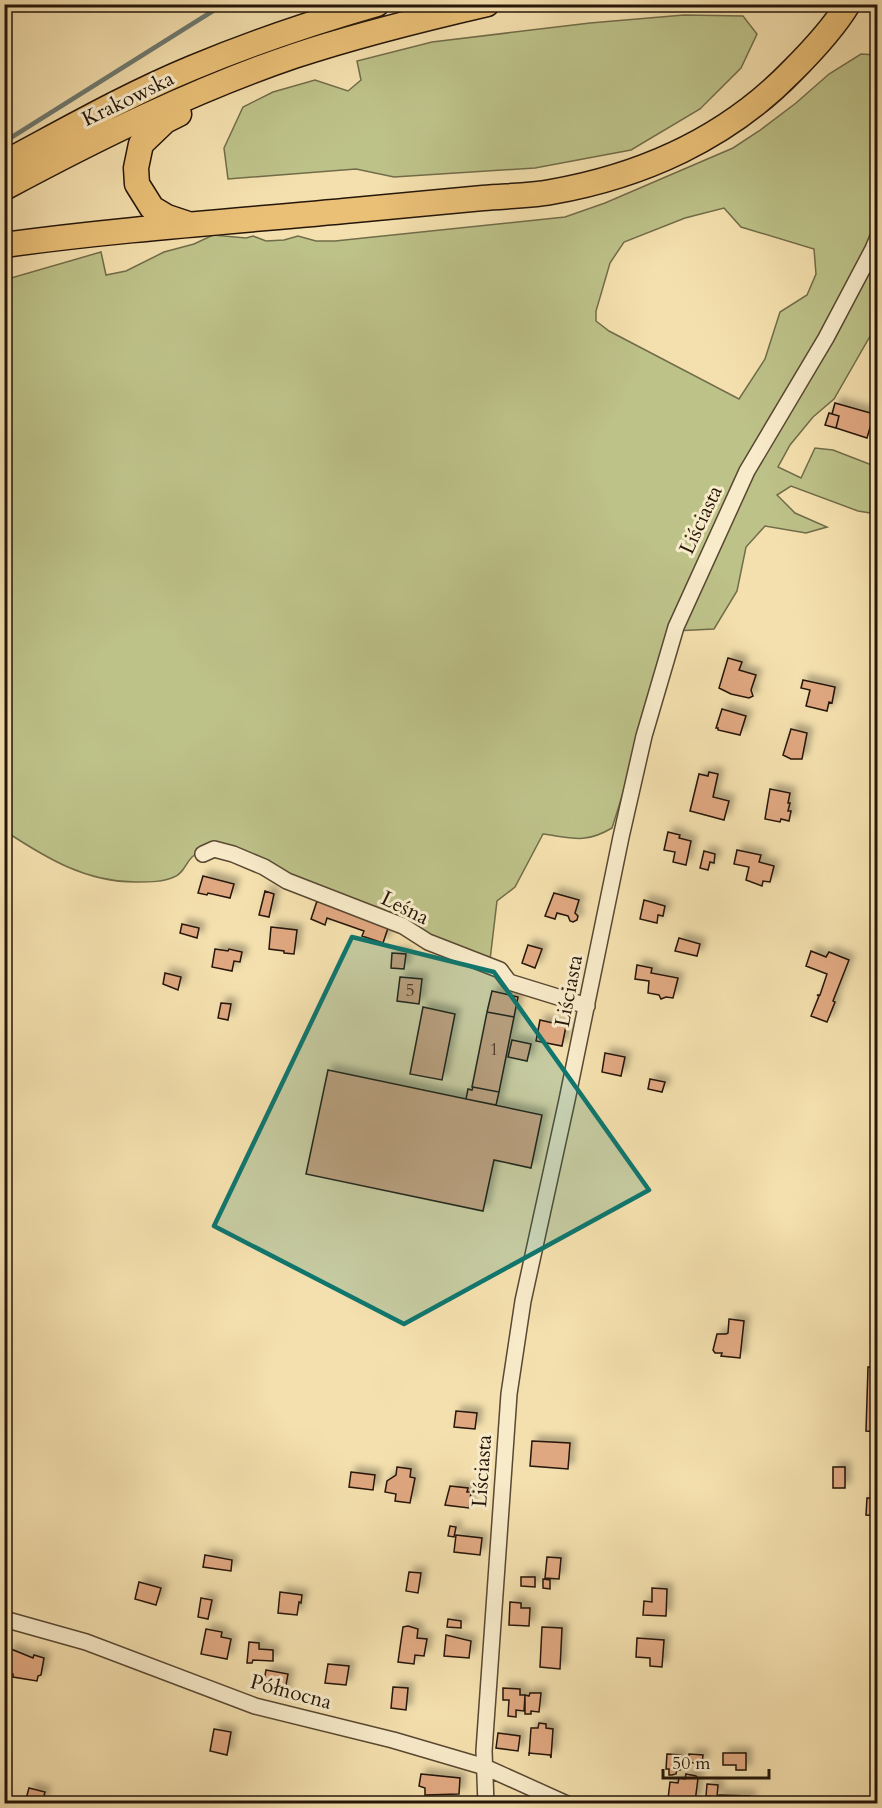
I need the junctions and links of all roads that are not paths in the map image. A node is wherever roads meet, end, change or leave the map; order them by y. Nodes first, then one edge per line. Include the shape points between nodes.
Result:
1 (317, 4) edge
2 (377, 4) edge
3 (487, 4) edge
4 (848, 4) edge
5 (255, 44) junction
6 (293, 56) junction
7 (4, 163) edge
8 (4, 188) edge
9 (190, 225) junction
10 (878, 237) edge
11 (4, 245) edge
12 (203, 854) dead end
13 (587, 1006) junction
14 (4, 1619) edge
15 (485, 1767) junction
16 (486, 1803) edge
17 (567, 1803) edge

1 - 5 main road
2 - 5 main road
3 - 6 main road
4 - 9 main road via 782,82 738,118 682,151 619,176 548,192
5 - 7 main road, Krakowska via 140,92
6 - 8 main road via 208,89
6 - 9 main road via 165,121 141,144 136,168 143,196 152,208
9 - 11 main road
10 - 13 street, Liściasta via 826,338 747,471 676,627 644,736
12 - 13 street, Leśna via 214,849 233,854 288,882 403,926 428,942 500,970 509,982
13 - 15 street, Liściasta via 523,1301 509,1394
14 - 15 street, Północna via 86,1642 255,1706
15 - 16 street, Liściasta
15 - 17 street, Północna

